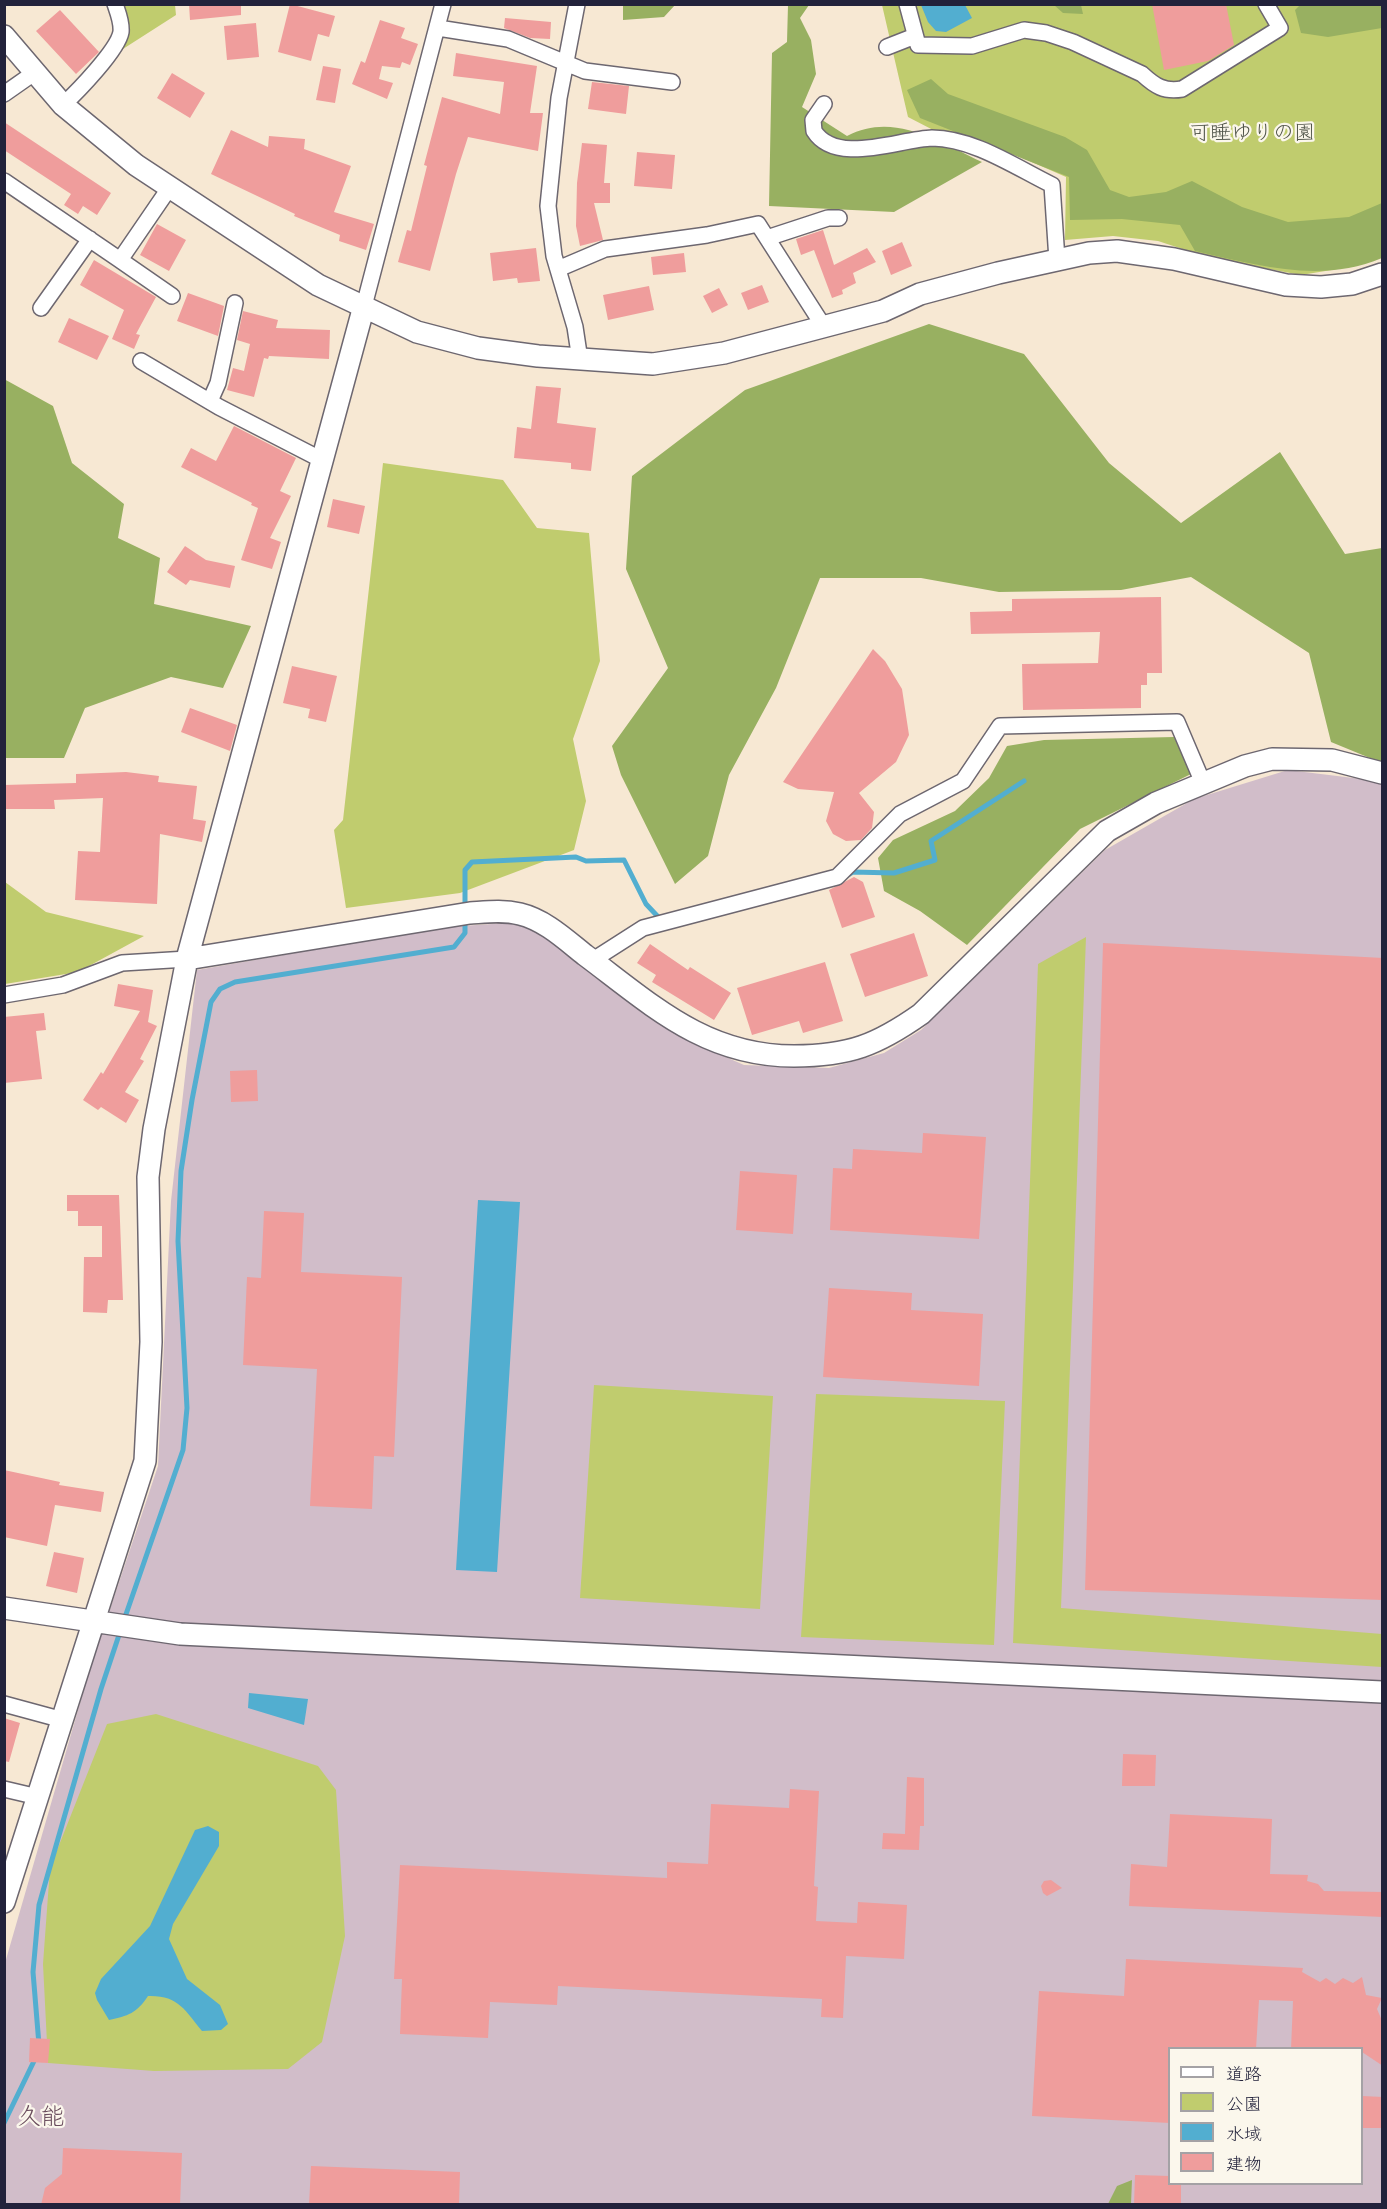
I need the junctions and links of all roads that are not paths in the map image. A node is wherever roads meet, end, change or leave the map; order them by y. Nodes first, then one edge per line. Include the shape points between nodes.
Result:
1 (115, 4) edge
2 (443, 4) edge
3 (578, 4) edge
4 (907, 4) edge
5 (1266, 4) edge
6 (438, 28) junction
7 (4, 36) edge
8 (915, 36) junction
9 (887, 47) dead end
10 (565, 64) junction
11 (34, 73) junction
12 (672, 82) dead end
13 (4, 94) edge
14 (824, 104) dead end
15 (63, 105) junction
16 (4, 181) edge
17 (170, 187) junction
18 (839, 218) dead end
19 (767, 238) junction
20 (90, 239) junction
21 (120, 260) junction
22 (1057, 260) junction
23 (558, 269) junction
24 (1383, 274) edge
25 (172, 297) dead end
26 (235, 303) dead end
27 (364, 306) junction
28 (41, 308) dead end
29 (824, 327) junction
30 (580, 360) junction
31 (141, 361) dead end
32 (210, 400) junction
33 (322, 460) junction
34 (1383, 773) edge
35 (1203, 783) junction
36 (187, 959) junction
37 (593, 960) junction
38 (4, 995) edge
39 (4, 1608) edge
40 (95, 1622) junction
41 (1383, 1692) edge
42 (4, 1704) edge
43 (63, 1720) junction
44 (4, 1789) edge
45 (38, 1797) junction
46 (9, 1873) edge
47 (4, 1902) edge

1 - 15 street via 121,25 116,44
2 - 6 street
3 - 10 street
4 - 8 street
5 - 8 street via 1280,28 1182,89 1170,91 1155,86 1142,74 1046,33 1024,30 972,46 918,45
6 - 10 street via 508,39
6 - 27 street
7 - 11 street
8 - 9 street
10 - 12 street via 585,71
10 - 23 street via 548,206
11 - 13 street
11 - 15 street
14 - 22 street via 813,120 814,131 828,145 860,149 934,138 956,141 1052,185
15 - 17 street via 136,165
16 - 20 street
17 - 21 street
17 - 27 street via 318,285
18 - 19 street
19 - 23 street via 758,224 747,225 707,235 605,249
19 - 29 street
20 - 21 street
20 - 28 street
21 - 25 street
22 - 24 street via 1089,253 1138,252 1286,285 1321,287 1352,284
22 - 29 street via 920,294 883,311
23 - 30 street
26 - 32 street via 218,383
27 - 30 street via 417,332 478,348
27 - 33 street
29 - 30 street via 724,353 653,364
31 - 32 street
32 - 33 street
33 - 36 street
34 - 35 street via 1332,760 1272,759
35 - 37 street via 1177,722 1000,726 963,781 900,814 837,877 643,928
35 - 37 street via 1156,802 1107,831 921,1014 886,1038 850,1051 772,1056 732,1049 670,1018
36 - 37 street via 497,911 522,915 548,927
36 - 38 street via 122,963 63,985
36 - 40 street via 148,1177 151,1342 145,1461
39 - 40 street
40 - 41 street via 180,1634
40 - 43 street
42 - 43 street
43 - 45 street
44 - 45 street
45 - 46 street
46 - 47 street

